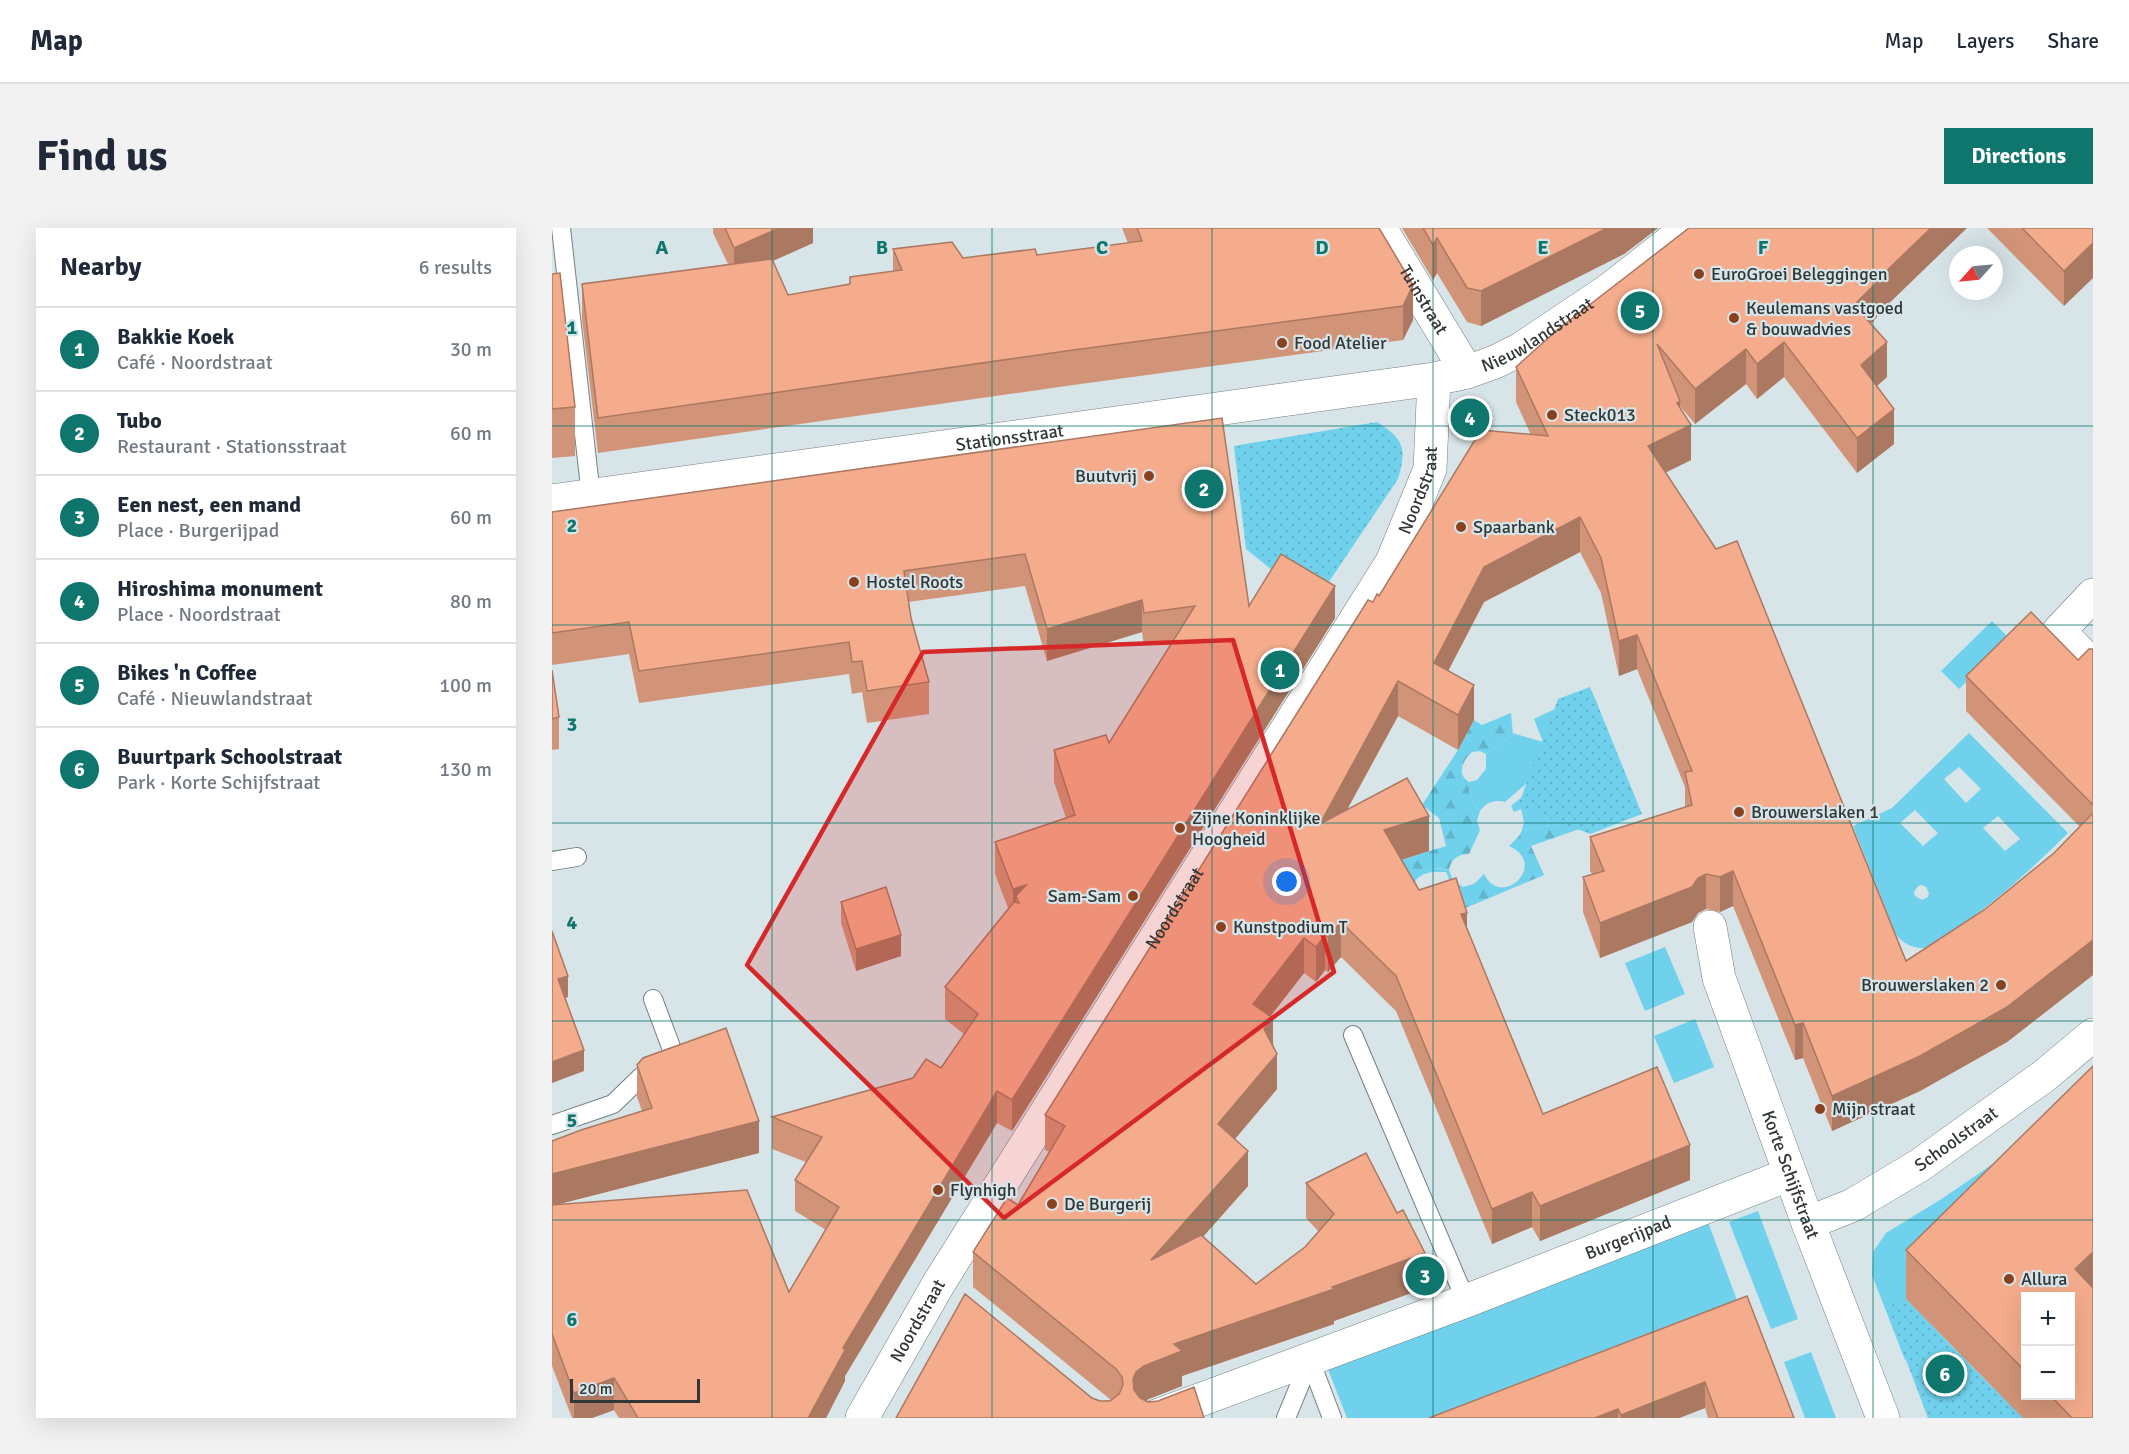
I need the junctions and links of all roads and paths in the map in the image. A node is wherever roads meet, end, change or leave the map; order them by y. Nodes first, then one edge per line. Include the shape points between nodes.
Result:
1 (561, 228) edge
2 (1380, 228) edge
3 (1688, 228) edge
4 (1467, 372) junction
5 (1434, 379) junction
6 (591, 495) junction
7 (552, 501) edge
8 (2093, 595) edge
9 (2093, 666) edge
10 (577, 857) dead end
11 (552, 861) edge
12 (1710, 927) dead end
13 (653, 999) dead end
14 (1353, 1035) dead end
15 (2093, 1035) edge
16 (552, 1125) edge
17 (1790, 1174) junction
18 (1808, 1223) junction
19 (939, 1283) junction
20 (1466, 1301) junction
21 (966, 1305) edge
22 (1310, 1360) junction
23 (862, 1418) edge
24 (1151, 1418) edge
25 (1286, 1418) edge
26 (1332, 1418) edge
27 (1883, 1418) edge

1 - 6 lane
2 - 4 street, Tuinstraat
3 - 4 street, Nieuwlandstraat via 1609,290 1530,342 1495,362
4 - 5 street, Stationsstraat
5 - 6 street, Stationsstraat
5 - 19 street, Noordstraat via 1430,469 1392,562
6 - 7 street, Stationsstraat
8 - 9 street via 2058,631
10 - 11 lane
12 - 17 street, Korte Schijfstraat via 1719,978
13 - 16 lane via 677,1063 642,1076 613,1104
14 - 20 lane
15 - 18 street, Schoolstraat via 2044,1076 1920,1165 1852,1205
17 - 18 street, Korte Schijfstraat
17 - 20 street, Burgerijpad
18 - 27 street, Korte Schijfstraat
19 - 21 street
19 - 23 street, Noordstraat
20 - 22 street, Burgerijpad
22 - 24 street, Burgerijpad
22 - 25 lane
22 - 26 lane

